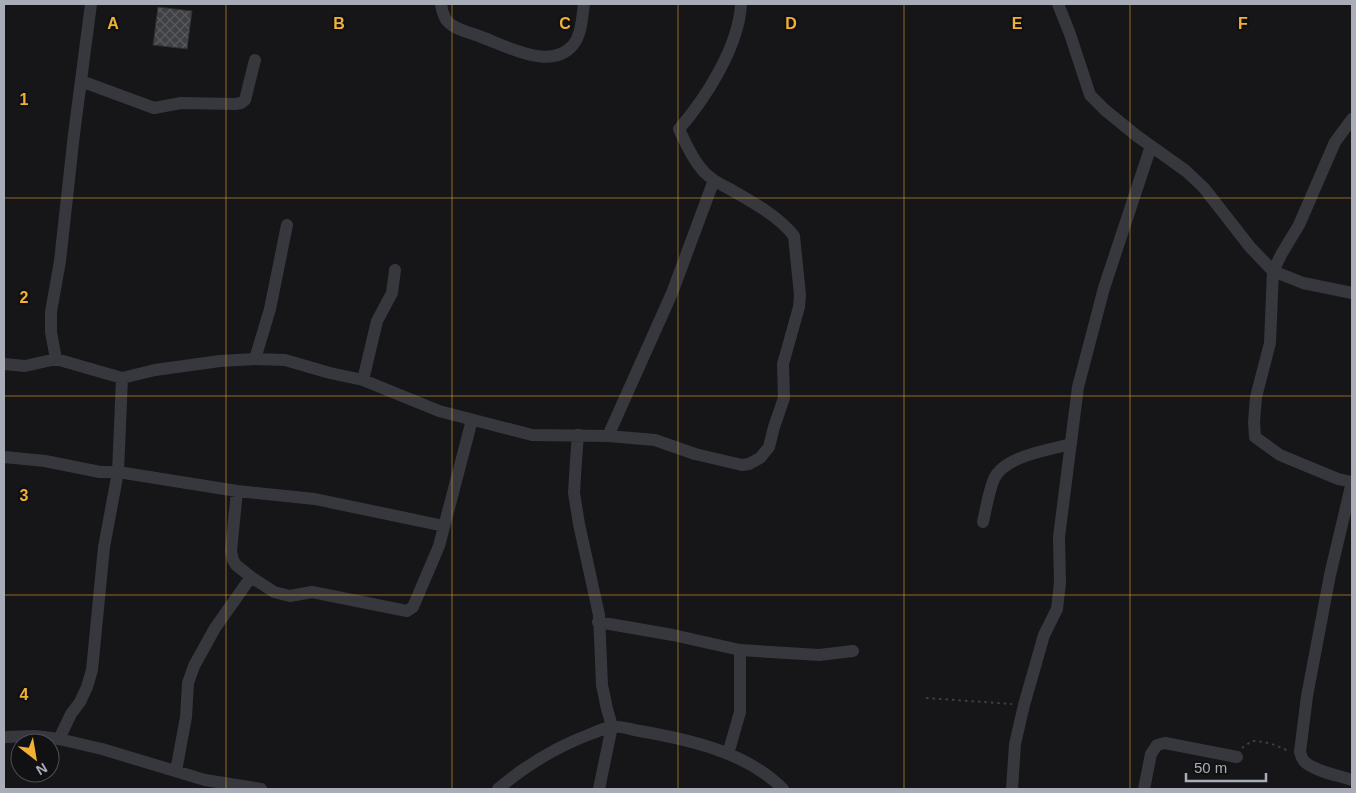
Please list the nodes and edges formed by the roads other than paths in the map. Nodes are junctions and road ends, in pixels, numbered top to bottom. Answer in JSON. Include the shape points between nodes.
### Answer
{"nodes":[{"id":1,"x":91,"y":4,"type":"edge"},
{"id":2,"x":441,"y":4,"type":"edge"},
{"id":3,"x":584,"y":4,"type":"edge"},
{"id":4,"x":742,"y":4,"type":"edge"},
{"id":5,"x":1058,"y":4,"type":"edge"},
{"id":6,"x":255,"y":60,"type":"dead end"},
{"id":7,"x":81,"y":80,"type":"junction"},
{"id":8,"x":1352,"y":119,"type":"edge"},
{"id":9,"x":1151,"y":146,"type":"junction"},
{"id":10,"x":714,"y":180,"type":"junction"},
{"id":11,"x":287,"y":225,"type":"dead end"},
{"id":12,"x":395,"y":270,"type":"dead end"},
{"id":13,"x":1273,"y":271,"type":"junction"},
{"id":14,"x":1352,"y":293,"type":"edge"},
{"id":15,"x":56,"y":359,"type":"junction"},
{"id":16,"x":255,"y":359,"type":"junction"},
{"id":17,"x":4,"y":364,"type":"edge"},
{"id":18,"x":122,"y":378,"type":"junction"},
{"id":19,"x":363,"y":380,"type":"junction"},
{"id":20,"x":472,"y":420,"type":"junction"},
{"id":21,"x":578,"y":436,"type":"junction"},
{"id":22,"x":608,"y":436,"type":"junction"},
{"id":23,"x":1071,"y":444,"type":"junction"},
{"id":24,"x":4,"y":457,"type":"edge"},
{"id":25,"x":118,"y":472,"type":"junction"},
{"id":26,"x":1352,"y":482,"type":"edge"},
{"id":27,"x":237,"y":491,"type":"junction"},
{"id":28,"x":983,"y":522,"type":"dead end"},
{"id":29,"x":444,"y":526,"type":"junction"},
{"id":30,"x":251,"y":577,"type":"junction"},
{"id":31,"x":598,"y":622,"type":"junction"},
{"id":32,"x":740,"y":650,"type":"junction"},
{"id":33,"x":853,"y":651,"type":"dead end"},
{"id":34,"x":612,"y":726,"type":"junction"},
{"id":35,"x":60,"y":737,"type":"edge"},
{"id":36,"x":60,"y":739,"type":"edge"},
{"id":37,"x":728,"y":754,"type":"junction"},
{"id":38,"x":1236,"y":757,"type":"road end"},
{"id":39,"x":176,"y":771,"type":"junction"},
{"id":40,"x":1352,"y":780,"type":"edge"},
{"id":41,"x":262,"y":789,"type":"edge"},
{"id":42,"x":498,"y":789,"type":"edge"},
{"id":43,"x":598,"y":789,"type":"edge"},
{"id":44,"x":783,"y":789,"type":"edge"},
{"id":45,"x":1012,"y":789,"type":"edge"},
{"id":46,"x":1144,"y":789,"type":"edge"}],
"edges":[{"from":1,"to":7,"type":"street"},
{"from":2,"to":3,"type":"street","via":[[444,16],[456,28],[514,50],[550,57],[561,54],[573,44],[580,30]]},
{"from":4,"to":10,"type":"street","via":[[735,35],[721,68],[679,129],[700,168]]},
{"from":5,"to":9,"type":"street","via":[[1090,95]]},
{"from":6,"to":7,"type":"street","via":[[245,100],[235,104],[181,103],[154,108]]},
{"from":7,"to":15,"type":"street","via":[[51,312]]},
{"from":8,"to":13,"type":"street","via":[[1336,142],[1299,225]]},
{"from":9,"to":13,"type":"street","via":[[1204,188]]},
{"from":9,"to":23,"type":"street","via":[[1104,288],[1078,387]]},
{"from":10,"to":22,"type":"street","via":[[672,293]]},
{"from":10,"to":22,"type":"street","via":[[759,206],[794,236],[799,307],[783,364],[784,398],[769,447],[760,458],[742,465],[655,440]]},
{"from":11,"to":16,"type":"street","via":[[270,309]]},
{"from":12,"to":19,"type":"street","via":[[392,294],[377,321]]},
{"from":13,"to":14,"type":"street","via":[[1303,283]]},
{"from":13,"to":26,"type":"street","via":[[1270,343],[1256,397],[1254,437],[1280,455],[1338,480]]},
{"from":15,"to":17,"type":"street","via":[[25,366]]},
{"from":15,"to":18,"type":"street"},
{"from":16,"to":18,"type":"street","via":[[155,370]]},
{"from":16,"to":19,"type":"street","via":[[285,360]]},
{"from":18,"to":25,"type":"street"},
{"from":19,"to":20,"type":"street","via":[[439,411]]},
{"from":20,"to":21,"type":"street","via":[[532,435]]},
{"from":20,"to":29,"type":"street"},
{"from":21,"to":22,"type":"street"},
{"from":21,"to":31,"type":"street","via":[[574,493]]},
{"from":23,"to":28,"type":"street","via":[[1028,455],[1000,469],[994,479]]},
{"from":23,"to":45,"type":"street","via":[[1059,537],[1057,609],[1044,635],[1024,705],[1015,744]]},
{"from":24,"to":25,"type":"street"},
{"from":25,"to":27,"type":"street"},
{"from":25,"to":35,"type":"street","via":[[104,547],[92,670],[80,702]]},
{"from":26,"to":40,"type":"street","via":[[1330,575],[1300,752],[1305,762]]},
{"from":27,"to":29,"type":"street","via":[[315,499]]},
{"from":27,"to":30,"type":"street","via":[[231,551],[236,565]]},
{"from":29,"to":30,"type":"street","via":[[413,607],[406,611],[312,592],[285,596],[267,589]]},
{"from":30,"to":39,"type":"street","via":[[215,628],[191,674]]},
{"from":31,"to":32,"type":"street"},
{"from":31,"to":34,"type":"street","via":[[602,685]]},
{"from":32,"to":33,"type":"street","via":[[819,655]]},
{"from":32,"to":37,"type":"street","via":[[740,712]]},
{"from":34,"to":37,"type":"street","via":[[665,736]]},
{"from":34,"to":42,"type":"street","via":[[575,740],[537,760]]},
{"from":34,"to":43,"type":"street"},
{"from":36,"to":39,"type":"street"},
{"from":37,"to":44,"type":"street","via":[[757,769]]},
{"from":38,"to":46,"type":"street","via":[[1164,743],[1157,745],[1151,754]]},
{"from":39,"to":41,"type":"street","via":[[205,780]]}]}
